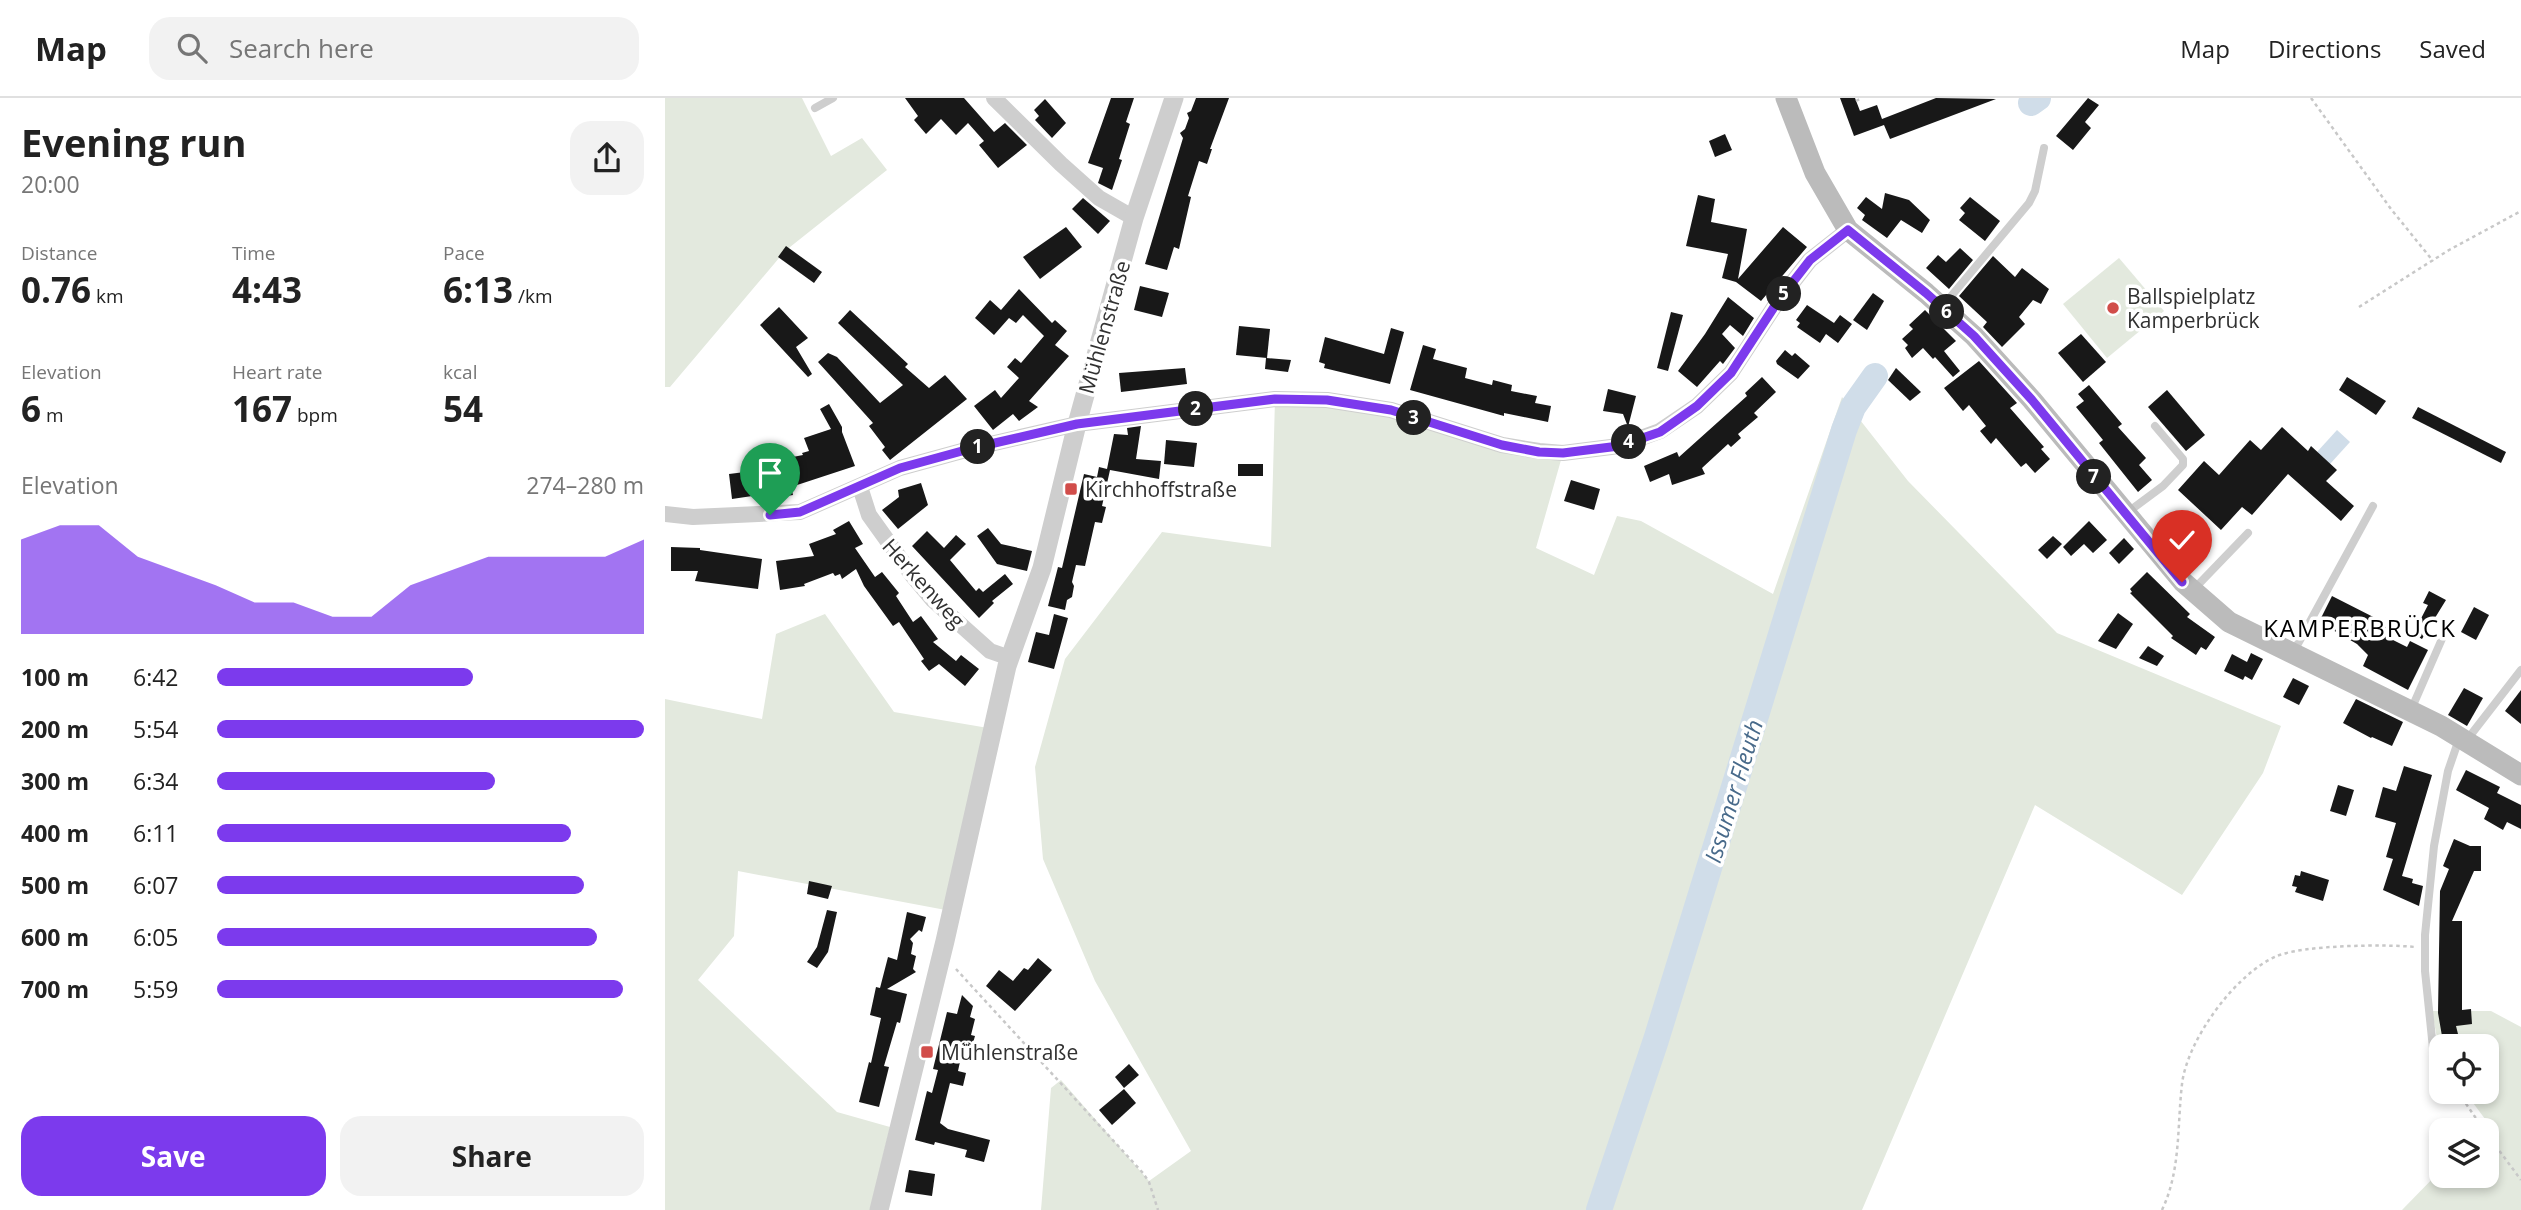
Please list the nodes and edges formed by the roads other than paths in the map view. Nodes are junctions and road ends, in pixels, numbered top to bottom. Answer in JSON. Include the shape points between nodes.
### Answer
{"nodes":[{"id":1,"x":833,"y":98,"type":"edge"},
{"id":2,"x":994,"y":98,"type":"edge"},
{"id":3,"x":1174,"y":98,"type":"edge"},
{"id":4,"x":1786,"y":98,"type":"edge"},
{"id":5,"x":815,"y":108,"type":"dead end"},
{"id":6,"x":2044,"y":148,"type":"dead end"},
{"id":7,"x":1134,"y":218,"type":"junction"},
{"id":8,"x":1848,"y":230,"type":"junction"},
{"id":9,"x":1942,"y":307,"type":"junction"},
{"id":10,"x":1077,"y":424,"type":"junction"},
{"id":11,"x":2155,"y":426,"type":"dead end"},
{"id":12,"x":860,"y":487,"type":"junction"},
{"id":13,"x":2373,"y":506,"type":"dead end"},
{"id":14,"x":665,"y":514,"type":"edge"},
{"id":15,"x":2126,"y":514,"type":"junction"},
{"id":16,"x":2248,"y":533,"type":"dead end"},
{"id":17,"x":2192,"y":590,"type":"junction"},
{"id":18,"x":2448,"y":625,"type":"dead end"},
{"id":19,"x":2293,"y":653,"type":"junction"},
{"id":20,"x":1010,"y":658,"type":"junction"},
{"id":21,"x":2521,"y":670,"type":"edge"},
{"id":22,"x":2411,"y":710,"type":"junction"},
{"id":23,"x":2462,"y":739,"type":"junction"},
{"id":24,"x":2521,"y":775,"type":"edge"},
{"id":25,"x":2432,"y":1034,"type":"edge"},
{"id":26,"x":879,"y":1210,"type":"edge"}],
"edges":[{"from":1,"to":5,"type":"lane"},
{"from":2,"to":7,"type":"street","via":[[1099,198]]},
{"from":3,"to":7,"type":"street","name":"Mühlenstraße"},
{"from":4,"to":8,"type":"main road","via":[[1815,173]]},
{"from":6,"to":9,"type":"lane","via":[[2029,203]]},
{"from":7,"to":10,"type":"street","name":"Mühlenstraße"},
{"from":8,"to":9,"type":"main road"},
{"from":8,"to":10,"type":"street","via":[[1810,260],[1731,373],[1697,406],[1660,432],[1619,446],[1539,452],[1391,410],[1327,400],[1275,399]]},
{"from":9,"to":15,"type":"main road","via":[[2032,400]]},
{"from":10,"to":12,"type":"street","via":[[900,468]]},
{"from":10,"to":20,"type":"street","name":"Mühlenstraße","via":[[1042,568]]},
{"from":11,"to":15,"type":"lane","via":[[2183,465]]},
{"from":12,"to":14,"type":"street","via":[[800,512]]},
{"from":12,"to":20,"type":"street","name":"Herkenweg","via":[[869,515],[919,584],[990,651]]},
{"from":13,"to":19,"type":"lane"},
{"from":15,"to":17,"type":"main road"},
{"from":16,"to":17,"type":"lane"},
{"from":17,"to":19,"type":"main road","via":[[2229,622]]},
{"from":18,"to":22,"type":"lane"},
{"from":19,"to":22,"type":"main road"},
{"from":20,"to":26,"type":"street","name":"Mühlenstraße"},
{"from":21,"to":23,"type":"lane"},
{"from":22,"to":23,"type":"main road"},
{"from":23,"to":24,"type":"main road"},
{"from":23,"to":25,"type":"lane","via":[[2448,771],[2434,846],[2425,948]]}]}
